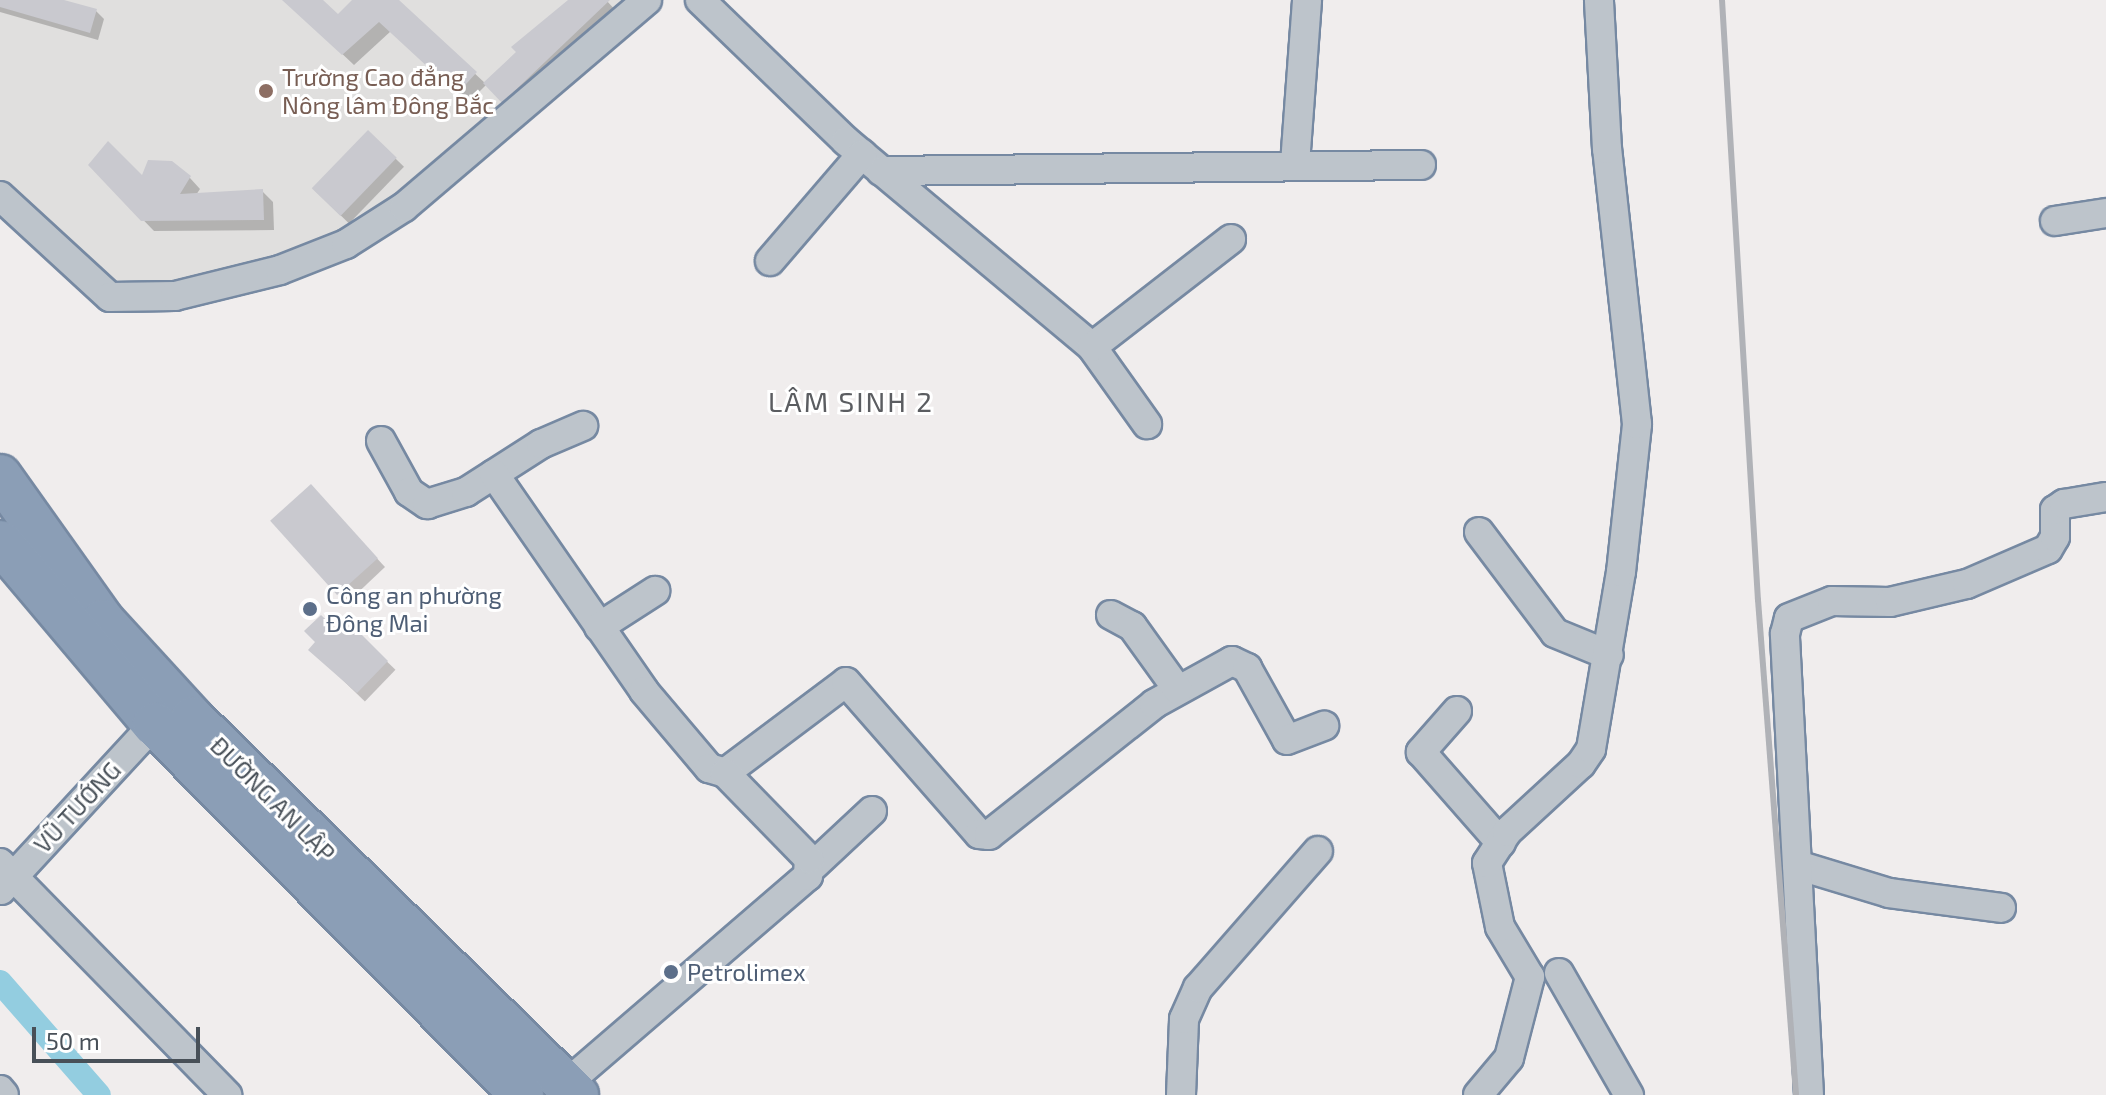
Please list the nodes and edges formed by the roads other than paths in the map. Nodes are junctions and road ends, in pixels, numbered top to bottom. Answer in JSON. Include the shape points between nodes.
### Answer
{"nodes":[{"id":1,"x":647,"y":0,"type":"edge"},
{"id":2,"x":700,"y":0,"type":"edge"},
{"id":3,"x":1307,"y":0,"type":"edge"},
{"id":4,"x":1599,"y":0,"type":"edge"},
{"id":5,"x":871,"y":162,"type":"junction"},
{"id":6,"x":1295,"y":164,"type":"junction"},
{"id":7,"x":1421,"y":165,"type":"dead end"},
{"id":8,"x":0,"y":196,"type":"edge"},
{"id":9,"x":2106,"y":213,"type":"edge"},
{"id":10,"x":2055,"y":221,"type":"dead end"},
{"id":11,"x":1231,"y":239,"type":"dead end"},
{"id":12,"x":770,"y":261,"type":"dead end"},
{"id":13,"x":1092,"y":347,"type":"junction"},
{"id":14,"x":1147,"y":424,"type":"dead end"},
{"id":15,"x":583,"y":426,"type":"dead end"},
{"id":16,"x":381,"y":441,"type":"dead end"},
{"id":17,"x":494,"y":474,"type":"junction"},
{"id":18,"x":0,"y":476,"type":"edge"},
{"id":19,"x":2106,"y":497,"type":"edge"},
{"id":20,"x":1479,"y":532,"type":"dead end"},
{"id":21,"x":0,"y":542,"type":"edge"},
{"id":22,"x":655,"y":591,"type":"dead end"},
{"id":23,"x":1111,"y":615,"type":"dead end"},
{"id":24,"x":599,"y":627,"type":"junction"},
{"id":25,"x":1609,"y":655,"type":"junction"},
{"id":26,"x":1178,"y":690,"type":"junction"},
{"id":27,"x":1457,"y":711,"type":"dead end"},
{"id":28,"x":154,"y":724,"type":"junction"},
{"id":29,"x":1324,"y":726,"type":"dead end"},
{"id":30,"x":725,"y":773,"type":"junction"},
{"id":31,"x":872,"y":811,"type":"dead end"},
{"id":32,"x":1501,"y":843,"type":"junction"},
{"id":33,"x":1318,"y":851,"type":"dead end"},
{"id":34,"x":1797,"y":865,"type":"junction"},
{"id":35,"x":812,"y":867,"type":"junction"},
{"id":36,"x":4,"y":877,"type":"edge"},
{"id":37,"x":2001,"y":908,"type":"dead end"},
{"id":38,"x":1559,"y":973,"type":"dead end"},
{"id":39,"x":572,"y":1089,"type":"edge"},
{"id":40,"x":0,"y":1090,"type":"edge"},
{"id":41,"x":4,"y":1095,"type":"edge"},
{"id":42,"x":227,"y":1095,"type":"edge"},
{"id":43,"x":522,"y":1095,"type":"edge"},
{"id":44,"x":1181,"y":1095,"type":"edge"},
{"id":45,"x":1478,"y":1095,"type":"edge"},
{"id":46,"x":1629,"y":1095,"type":"edge"},
{"id":47,"x":1809,"y":1095,"type":"edge"}],
"edges":[{"from":1,"to":8,"type":"street","via":[[404,207],[346,244],[280,270],[175,296],[110,297]]},
{"from":2,"to":5,"type":"street"},
{"from":3,"to":6,"type":"street"},
{"from":4,"to":25,"type":"street","via":[[1607,149],[1637,424]]},
{"from":5,"to":6,"type":"street"},
{"from":5,"to":12,"type":"street"},
{"from":5,"to":13,"type":"street"},
{"from":6,"to":7,"type":"street"},
{"from":9,"to":10,"type":"street"},
{"from":11,"to":13,"type":"street"},
{"from":13,"to":14,"type":"street"},
{"from":15,"to":17,"type":"street"},
{"from":16,"to":17,"type":"street","via":[[409,492],[427,504],[466,492]]},
{"from":17,"to":24,"type":"street"},
{"from":18,"to":39,"type":"highway","name":"ĐƯỜNG AN LẬP","via":[[103,621],[192,718]]},
{"from":19,"to":34,"type":"street","via":[[2064,504],[2055,510],[2055,537],[2048,549],[1967,584],[1890,602],[1832,601],[1789,618],[1785,634]]},
{"from":20,"to":25,"type":"street","via":[[1555,633]]},
{"from":21,"to":28,"type":"highway","name":"ĐƯỜNG AN LẬP"},
{"from":22,"to":24,"type":"street"},
{"from":23,"to":26,"type":"street","via":[[1132,626]]},
{"from":24,"to":30,"type":"street","via":[[709,768]]},
{"from":25,"to":32,"type":"street","via":[[1591,749]]},
{"from":26,"to":29,"type":"street","via":[[1220,665],[1240,662],[1287,740]]},
{"from":26,"to":30,"type":"street","via":[[989,835],[979,834],[846,682]]},
{"from":27,"to":32,"type":"street","via":[[1421,752]]},
{"from":28,"to":36,"type":"street","name":"VŨ TƯỚNG"},
{"from":28,"to":43,"type":"highway","name":"ĐƯỜNG AN LẬP"},
{"from":30,"to":35,"type":"street"},
{"from":31,"to":35,"type":"street"},
{"from":32,"to":45,"type":"street","via":[[1487,863],[1496,911],[1530,977],[1509,1058]]},
{"from":33,"to":44,"type":"street","via":[[1198,988],[1184,1019]]},
{"from":34,"to":37,"type":"street","via":[[1889,893]]},
{"from":34,"to":47,"type":"street"},
{"from":35,"to":39,"type":"street"},
{"from":36,"to":42,"type":"street"},
{"from":38,"to":46,"type":"street"},
{"from":40,"to":41,"type":"street"}]}
